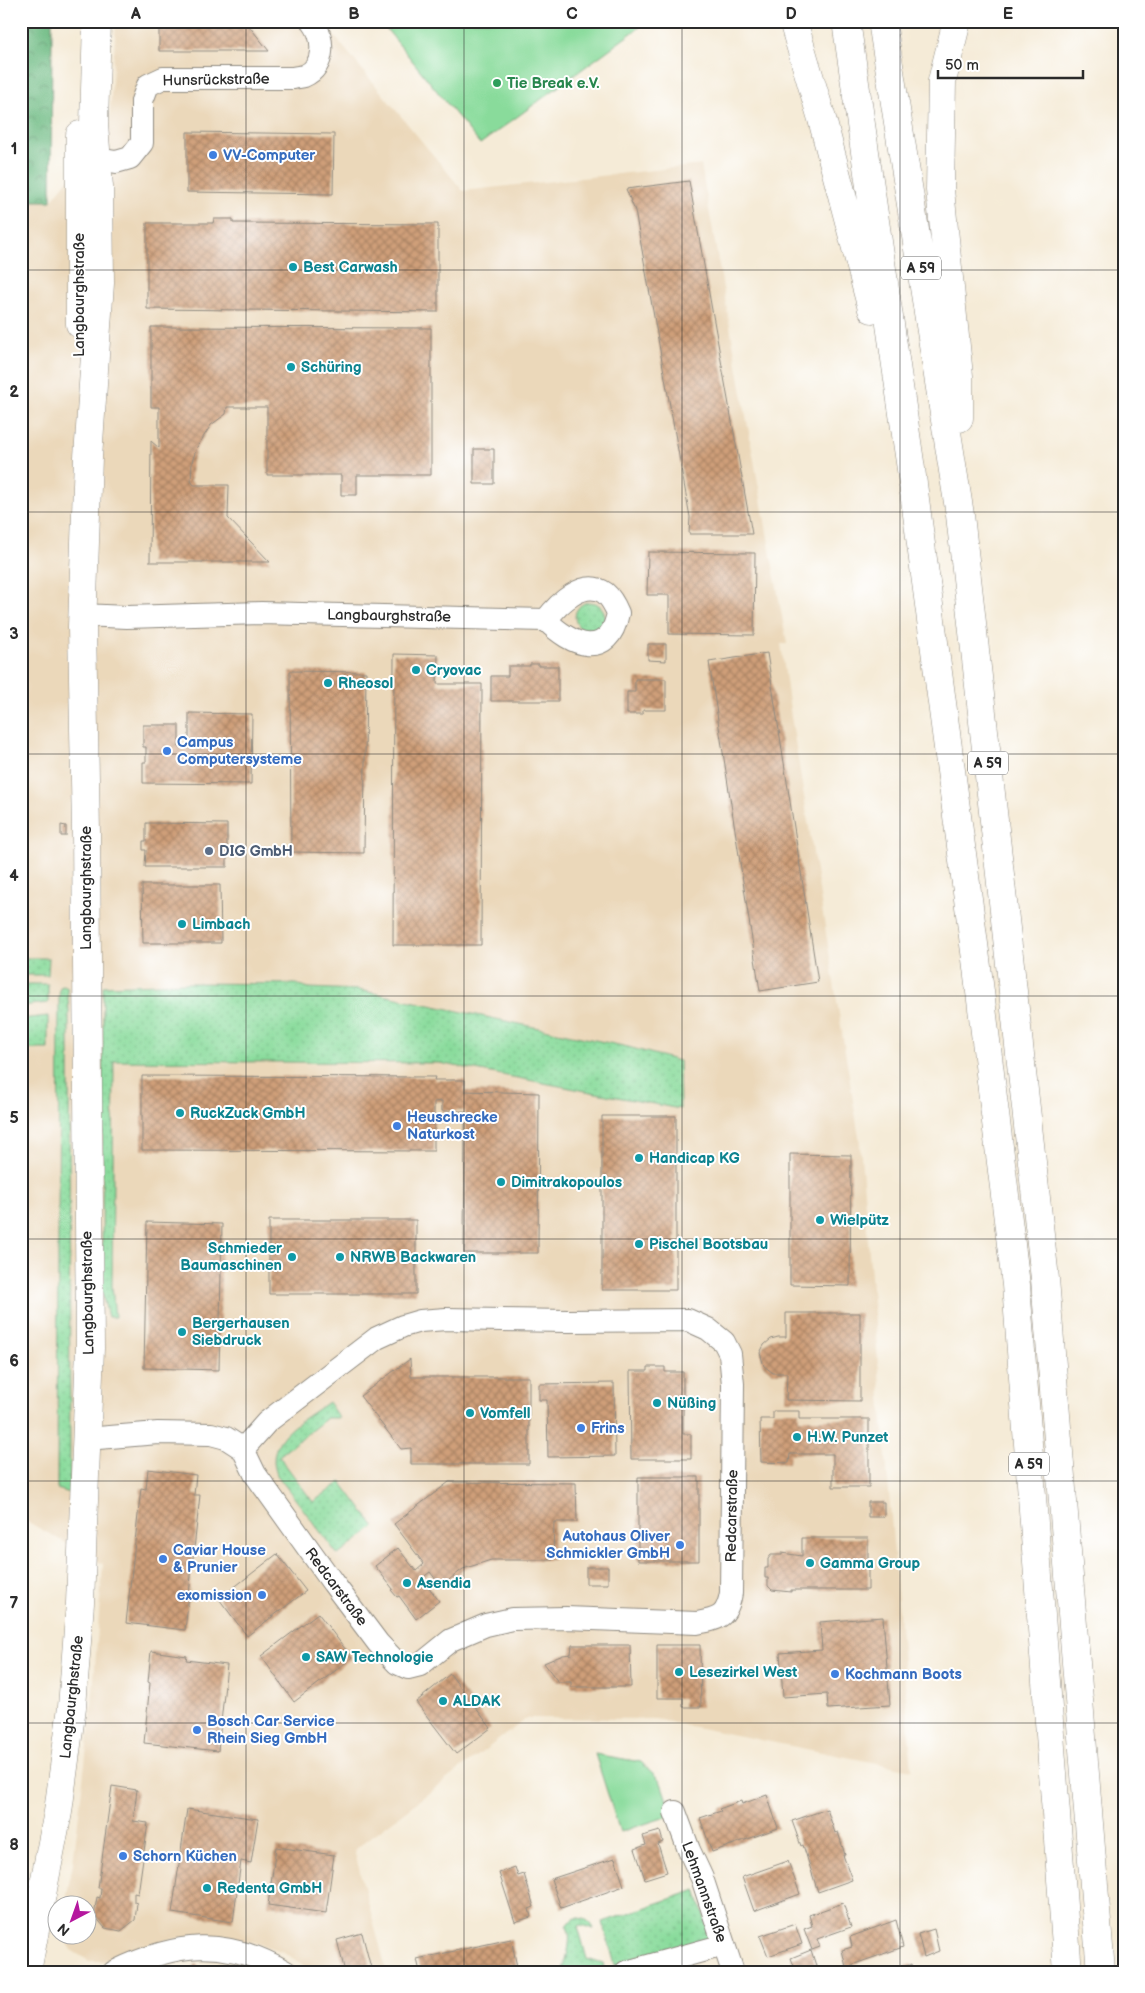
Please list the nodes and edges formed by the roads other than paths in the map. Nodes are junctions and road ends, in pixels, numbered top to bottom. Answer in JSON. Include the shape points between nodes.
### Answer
{"nodes":[{"id":1,"x":312,"y":21,"type":"edge"},
{"id":2,"x":793,"y":21,"type":"edge"},
{"id":3,"x":846,"y":21,"type":"edge"},
{"id":4,"x":882,"y":21,"type":"edge"},
{"id":5,"x":957,"y":21,"type":"edge"},
{"id":6,"x":95,"y":27,"type":"edge"},
{"id":7,"x":80,"y":131,"type":"junction"},
{"id":8,"x":96,"y":159,"type":"junction"},
{"id":9,"x":88,"y":457,"type":"junction"},
{"id":10,"x":911,"y":469,"type":"junction"},
{"id":11,"x":960,"y":515,"type":"junction"},
{"id":12,"x":82,"y":614,"type":"junction"},
{"id":13,"x":546,"y":620,"type":"dead end"},
{"id":14,"x":86,"y":1439,"type":"junction"},
{"id":15,"x":243,"y":1449,"type":"junction"},
{"id":16,"x":675,"y":1812,"type":"dead end"},
{"id":17,"x":724,"y":1945,"type":"junction"},
{"id":18,"x":30,"y":1968,"type":"edge"},
{"id":19,"x":114,"y":1972,"type":"edge"},
{"id":20,"x":286,"y":1972,"type":"edge"},
{"id":21,"x":626,"y":1972,"type":"edge"},
{"id":22,"x":733,"y":1972,"type":"edge"},
{"id":23,"x":1068,"y":1972,"type":"edge"},
{"id":24,"x":1101,"y":1972,"type":"edge"}],
"edges":[{"from":1,"to":8,"type":"street","name":"Hunsrückstraße","via":[[320,35],[322,48],[313,70],[305,76],[163,78],[155,81],[148,85],[142,101],[142,143],[130,158],[116,162]]},
{"from":2,"to":10,"type":"main road","via":[[859,258]]},
{"from":3,"to":10,"type":"main road","number":"A 59"},
{"from":4,"to":11,"type":"main road","number":"A 59"},
{"from":5,"to":11,"type":"main road","via":[[942,81],[940,190],[958,376]]},
{"from":6,"to":7,"type":"main road","name":"Langbaurghstraße"},
{"from":6,"to":8,"type":"main road","name":"Langbaurghstraße"},
{"from":7,"to":8,"type":"street","name":"Langbaurghstraße","via":[[87,150]]},
{"from":7,"to":9,"type":"main road","name":"Langbaurghstraße","via":[[79,403]]},
{"from":8,"to":9,"type":"main road","name":"Langbaurghstraße","via":[[100,283]]},
{"from":9,"to":12,"type":"main road","name":"Langbaurghstraße"},
{"from":10,"to":23,"type":"main road","number":"A 59","via":[[1016,1284]]},
{"from":11,"to":24,"type":"main road","number":"A 59","via":[[1044,1279]]},
{"from":12,"to":13,"type":"street","name":"Langbaurghstraße","via":[[127,617],[262,613]]},
{"from":12,"to":14,"type":"main road","name":"Langbaurghstraße","via":[[90,1348]]},
{"from":14,"to":15,"type":"street","via":[[158,1433],[211,1434],[226,1438]]},
{"from":14,"to":18,"type":"main road","name":"Langbaurghstraße","via":[[80,1603],[72,1707],[58,1812]]},
{"from":15,"to":15,"type":"street","name":"Redcarstraße","via":[[255,1474],[378,1643],[397,1663],[408,1668],[420,1665],[451,1640],[486,1625],[512,1619],[697,1623],[716,1620],[728,1609],[731,1593],[733,1384],[730,1354],[724,1342],[708,1329],[688,1320],[420,1321],[377,1338],[267,1422]]},
{"from":16,"to":17,"type":"street","name":"Lehmannstraße","via":[[702,1878]]},
{"from":17,"to":21,"type":"street"},
{"from":17,"to":22,"type":"street","name":"Lehmannstraße"},
{"from":19,"to":20,"type":"street","via":[[158,1953],[182,1948],[217,1947],[241,1951]]}]}
